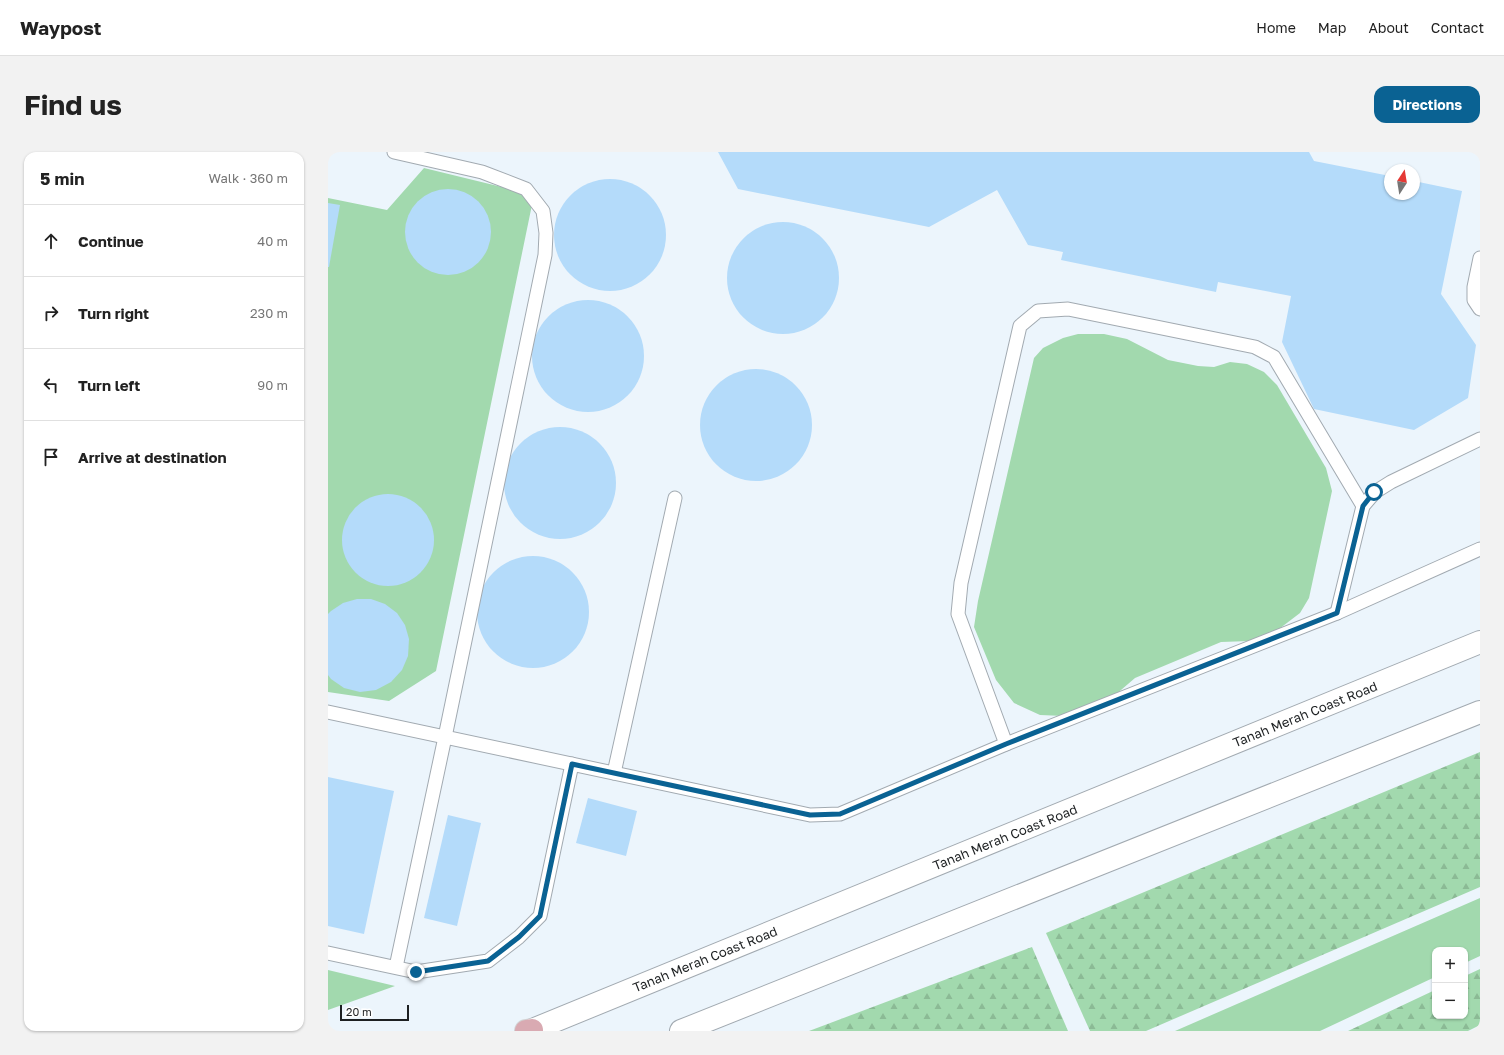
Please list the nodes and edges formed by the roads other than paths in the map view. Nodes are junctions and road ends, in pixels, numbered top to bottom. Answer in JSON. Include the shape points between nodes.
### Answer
{"nodes":[{"id":1,"x":394,"y":152,"type":"edge"},
{"id":2,"x":1480,"y":258,"type":"edge"},
{"id":3,"x":1480,"y":309,"type":"edge"},
{"id":4,"x":1480,"y":439,"type":"edge"},
{"id":5,"x":675,"y":498,"type":"dead end"},
{"id":6,"x":1363,"y":506,"type":"junction"},
{"id":7,"x":1480,"y":549,"type":"edge"},
{"id":8,"x":1337,"y":613,"type":"junction"},
{"id":9,"x":1480,"y":642,"type":"edge"},
{"id":10,"x":328,"y":712,"type":"edge"},
{"id":11,"x":1480,"y":712,"type":"edge"},
{"id":12,"x":445,"y":737,"type":"junction"},
{"id":13,"x":1006,"y":744,"type":"junction"},
{"id":14,"x":572,"y":764,"type":"junction"},
{"id":15,"x":614,"y":773,"type":"junction"},
{"id":16,"x":328,"y":953,"type":"edge"},
{"id":17,"x":396,"y":967,"type":"junction"},
{"id":18,"x":529,"y":1031,"type":"edge"},
{"id":19,"x":680,"y":1031,"type":"edge"}],
"edges":[{"from":1,"to":12,"type":"lane","via":[[482,172],[526,189],[543,210],[546,233],[545,255]]},
{"from":2,"to":3,"type":"lane","via":[[1474,300]]},
{"from":4,"to":6,"type":"lane","via":[[1390,482],[1374,492]]},
{"from":5,"to":15,"type":"lane"},
{"from":6,"to":8,"type":"lane"},
{"from":6,"to":13,"type":"lane","via":[[1274,357],[1255,347],[1068,309],[1038,311],[1020,326],[960,583],[958,614]]},
{"from":7,"to":8,"type":"lane"},
{"from":8,"to":13,"type":"lane"},
{"from":9,"to":18,"type":"street","name":"Tanah Merah Coast Road"},
{"from":10,"to":12,"type":"lane"},
{"from":11,"to":19,"type":"street"},
{"from":12,"to":14,"type":"lane"},
{"from":12,"to":17,"type":"lane"},
{"from":13,"to":15,"type":"lane","via":[[840,814],[810,815]]},
{"from":14,"to":15,"type":"lane"},
{"from":14,"to":17,"type":"lane","via":[[540,916],[519,937],[488,961],[416,972]]},
{"from":16,"to":17,"type":"lane"}]}
